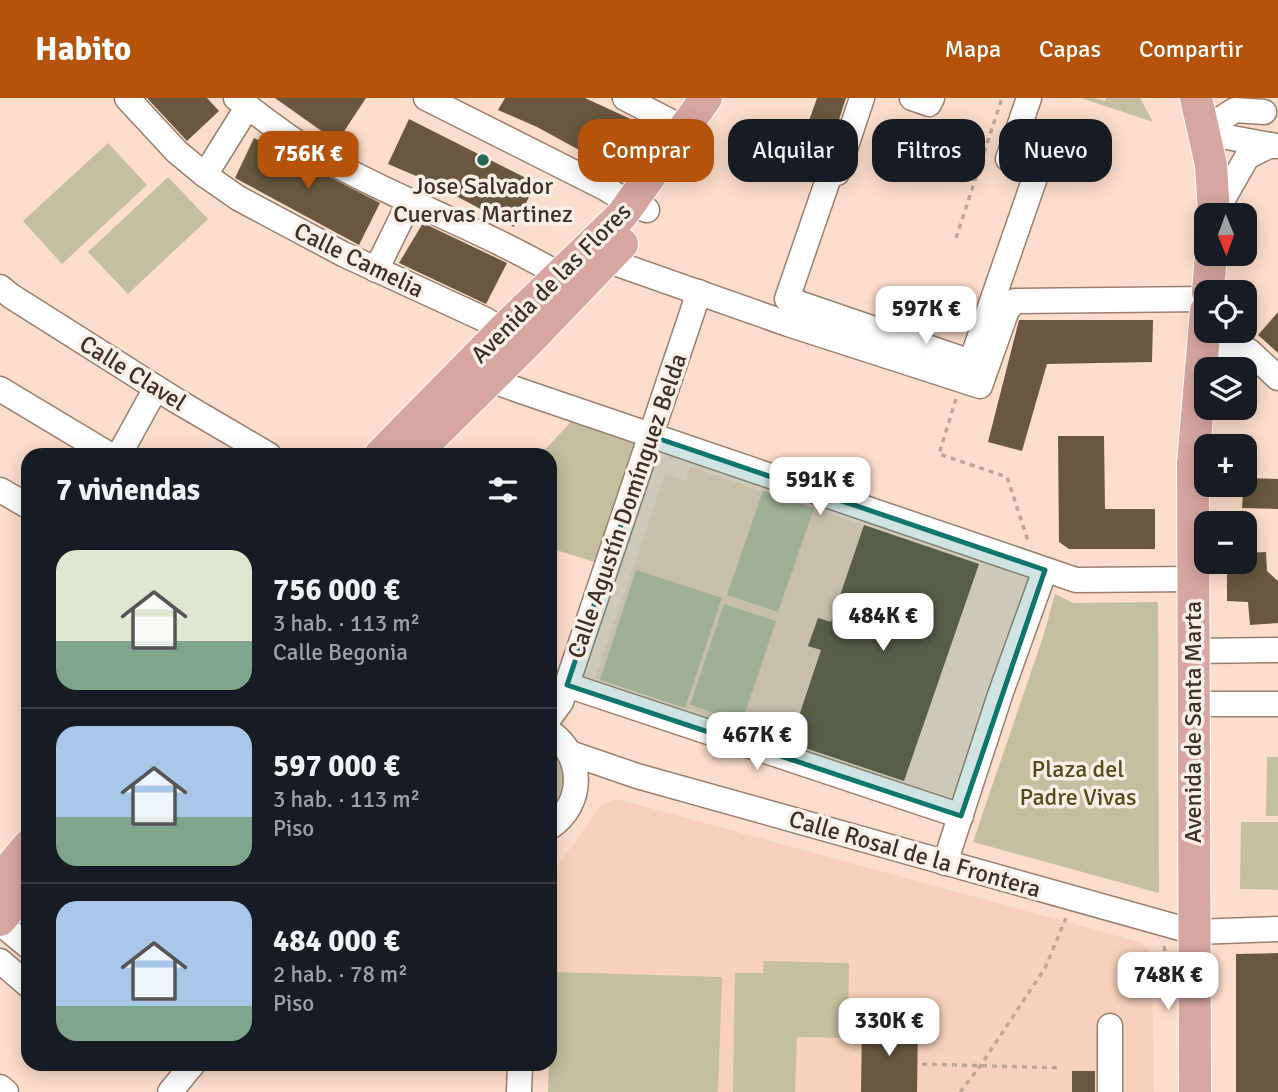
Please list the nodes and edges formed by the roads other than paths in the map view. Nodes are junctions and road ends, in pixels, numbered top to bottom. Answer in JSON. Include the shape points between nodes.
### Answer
{"nodes":[{"id":1,"x":127,"y":98,"type":"edge"},
{"id":2,"x":426,"y":98,"type":"edge"},
{"id":3,"x":625,"y":98,"type":"edge"},
{"id":4,"x":706,"y":98,"type":"edge"},
{"id":5,"x":728,"y":98,"type":"edge"},
{"id":6,"x":862,"y":98,"type":"edge"},
{"id":7,"x":912,"y":98,"type":"edge"},
{"id":8,"x":932,"y":98,"type":"edge"},
{"id":9,"x":1029,"y":98,"type":"edge"},
{"id":10,"x":1196,"y":98,"type":"edge"},
{"id":11,"x":242,"y":102,"type":"edge"},
{"id":12,"x":666,"y":119,"type":"edge"},
{"id":13,"x":692,"y":119,"type":"edge"},
{"id":14,"x":1268,"y":125,"type":"edge"},
{"id":15,"x":1205,"y":130,"type":"junction"},
{"id":16,"x":205,"y":175,"type":"junction"},
{"id":17,"x":654,"y":182,"type":"edge"},
{"id":18,"x":410,"y":201,"type":"junction"},
{"id":19,"x":1213,"y":203,"type":"edge"},
{"id":20,"x":1221,"y":203,"type":"edge"},
{"id":21,"x":639,"y":207,"type":"junction"},
{"id":22,"x":606,"y":260,"type":"junction"},
{"id":23,"x":376,"y":270,"type":"junction"},
{"id":24,"x":560,"y":275,"type":"junction"},
{"id":25,"x":0,"y":287,"type":"edge"},
{"id":26,"x":699,"y":292,"type":"junction"},
{"id":27,"x":1194,"y":299,"type":"edge"},
{"id":28,"x":502,"y":331,"type":"junction"},
{"id":29,"x":1203,"y":343,"type":"edge"},
{"id":30,"x":1219,"y":348,"type":"dead end"},
{"id":31,"x":479,"y":373,"type":"junction"},
{"id":32,"x":1278,"y":378,"type":"edge"},
{"id":33,"x":156,"y":388,"type":"junction"},
{"id":34,"x":0,"y":389,"type":"edge"},
{"id":35,"x":651,"y":436,"type":"junction"},
{"id":36,"x":98,"y":448,"type":"edge"},
{"id":37,"x":123,"y":448,"type":"edge"},
{"id":38,"x":257,"y":448,"type":"edge"},
{"id":39,"x":388,"y":448,"type":"edge"},
{"id":40,"x":420,"y":448,"type":"edge"},
{"id":41,"x":0,"y":489,"type":"edge"},
{"id":42,"x":21,"y":502,"type":"edge"},
{"id":43,"x":1045,"y":570,"type":"junction"},
{"id":44,"x":1193,"y":579,"type":"junction"},
{"id":45,"x":1278,"y":650,"type":"edge"},
{"id":46,"x":1193,"y":652,"type":"junction"},
{"id":47,"x":567,"y":685,"type":"junction"},
{"id":48,"x":1193,"y":704,"type":"junction"},
{"id":49,"x":1278,"y":704,"type":"edge"},
{"id":50,"x":557,"y":708,"type":"edge"},
{"id":51,"x":557,"y":737,"type":"edge"},
{"id":52,"x":570,"y":753,"type":"junction"},
{"id":53,"x":637,"y":776,"type":"junction"},
{"id":54,"x":576,"y":783,"type":"junction"},
{"id":55,"x":961,"y":816,"type":"junction"},
{"id":56,"x":557,"y":821,"type":"edge"},
{"id":57,"x":21,"y":854,"type":"edge"},
{"id":58,"x":945,"y":863,"type":"junction"},
{"id":59,"x":0,"y":880,"type":"edge"},
{"id":60,"x":21,"y":896,"type":"edge"},
{"id":61,"x":0,"y":921,"type":"edge"},
{"id":62,"x":1278,"y":929,"type":"edge"},
{"id":63,"x":1194,"y":932,"type":"junction"},
{"id":64,"x":21,"y":940,"type":"edge"},
{"id":65,"x":0,"y":961,"type":"edge"},
{"id":66,"x":21,"y":979,"type":"edge"},
{"id":67,"x":1110,"y":1026,"type":"dead end"},
{"id":68,"x":187,"y":1071,"type":"edge"},
{"id":69,"x":520,"y":1071,"type":"edge"},
{"id":70,"x":0,"y":1087,"type":"edge"},
{"id":71,"x":6,"y":1092,"type":"edge"},
{"id":72,"x":170,"y":1092,"type":"edge"},
{"id":73,"x":519,"y":1092,"type":"edge"},
{"id":74,"x":1110,"y":1092,"type":"edge"},
{"id":75,"x":1195,"y":1092,"type":"edge"}],
"edges":[{"from":1,"to":16,"type":"street","name":"Calle Camelia"},
{"from":2,"to":21,"type":"street"},
{"from":3,"to":12,"type":"street"},
{"from":4,"to":13,"type":"main road","name":"Avenida de las Flores"},
{"from":5,"to":21,"type":"main road","name":"Avenida de las Flores","via":[[701,139]]},
{"from":6,"to":9,"type":"street","via":[[837,173],[831,171],[787,299],[971,362],[1038,169],[1008,159]]},
{"from":7,"to":8,"type":"street","via":[[929,104]]},
{"from":10,"to":15,"type":"main road"},
{"from":11,"to":16,"type":"street"},
{"from":11,"to":18,"type":"street","via":[[300,144]]},
{"from":14,"to":15,"type":"street","via":[[1227,137]]},
{"from":14,"to":15,"type":"street","via":[[1235,110]]},
{"from":14,"to":20,"type":"street"},
{"from":15,"to":19,"type":"main road"},
{"from":16,"to":23,"type":"street","name":"Calle Camelia","via":[[239,198]]},
{"from":17,"to":21,"type":"main road","name":"Avenida de las Flores"},
{"from":18,"to":23,"type":"street"},
{"from":18,"to":24,"type":"street"},
{"from":21,"to":22,"type":"main road","name":"Avenida de las Flores"},
{"from":21,"to":24,"type":"main road","name":"Avenida de las Flores"},
{"from":22,"to":26,"type":"street"},
{"from":22,"to":31,"type":"main road","name":"Avenida de las Flores"},
{"from":23,"to":28,"type":"street","name":"Calle Camelia"},
{"from":24,"to":28,"type":"main road","name":"Avenida de las Flores"},
{"from":25,"to":33,"type":"street","name":"Calle Clavel"},
{"from":26,"to":27,"type":"street","via":[[980,386],[1007,310],[1015,301]]},
{"from":26,"to":35,"type":"street","name":"Calle Agustín Domínguez Belda"},
{"from":28,"to":31,"type":"main road","name":"Avenida de las Flores"},
{"from":29,"to":44,"type":"main road","name":"Avenida de Santa Marta","via":[[1193,463]]},
{"from":30,"to":32,"type":"street","via":[[1249,351]]},
{"from":31,"to":35,"type":"street"},
{"from":31,"to":39,"type":"main road","name":"Avenida de las Flores"},
{"from":31,"to":40,"type":"main road","name":"Avenida de las Flores"},
{"from":33,"to":37,"type":"street"},
{"from":33,"to":38,"type":"street","name":"Calle Clavel"},
{"from":34,"to":36,"type":"street"},
{"from":35,"to":43,"type":"street"},
{"from":35,"to":47,"type":"street","name":"Calle Agustín Domínguez Belda"},
{"from":41,"to":42,"type":"street"},
{"from":43,"to":44,"type":"street","via":[[1076,580]]},
{"from":43,"to":55,"type":"street"},
{"from":44,"to":46,"type":"main road","name":"Avenida de Santa Marta"},
{"from":45,"to":46,"type":"street"},
{"from":46,"to":48,"type":"main road","name":"Avenida de Santa Marta"},
{"from":47,"to":50,"type":"street","name":"Calle Agustín Domínguez Belda"},
{"from":47,"to":55,"type":"street"},
{"from":48,"to":49,"type":"street"},
{"from":48,"to":63,"type":"main road","name":"Avenida de Santa Marta"},
{"from":51,"to":52,"type":"street"},
{"from":52,"to":53,"type":"street","name":"Calle Rosal de la Frontera"},
{"from":52,"to":54,"type":"street"},
{"from":53,"to":54,"type":"street","name":"Calle Rosal de la Frontera"},
{"from":53,"to":58,"type":"street","name":"Calle Rosal de la Frontera"},
{"from":54,"to":56,"type":"street","via":[[573,800]]},
{"from":55,"to":58,"type":"street"},
{"from":57,"to":59,"type":"main road"},
{"from":58,"to":63,"type":"street","name":"Calle Rosal de la Frontera"},
{"from":60,"to":61,"type":"main road"},
{"from":61,"to":64,"type":"street"},
{"from":62,"to":63,"type":"street","name":"Calle Rosal de la Frontera"},
{"from":63,"to":75,"type":"main road","name":"Avenida de Santa Marta"},
{"from":65,"to":66,"type":"street"},
{"from":67,"to":74,"type":"street"},
{"from":68,"to":72,"type":"street"},
{"from":69,"to":73,"type":"street"},
{"from":70,"to":71,"type":"street"}]}
